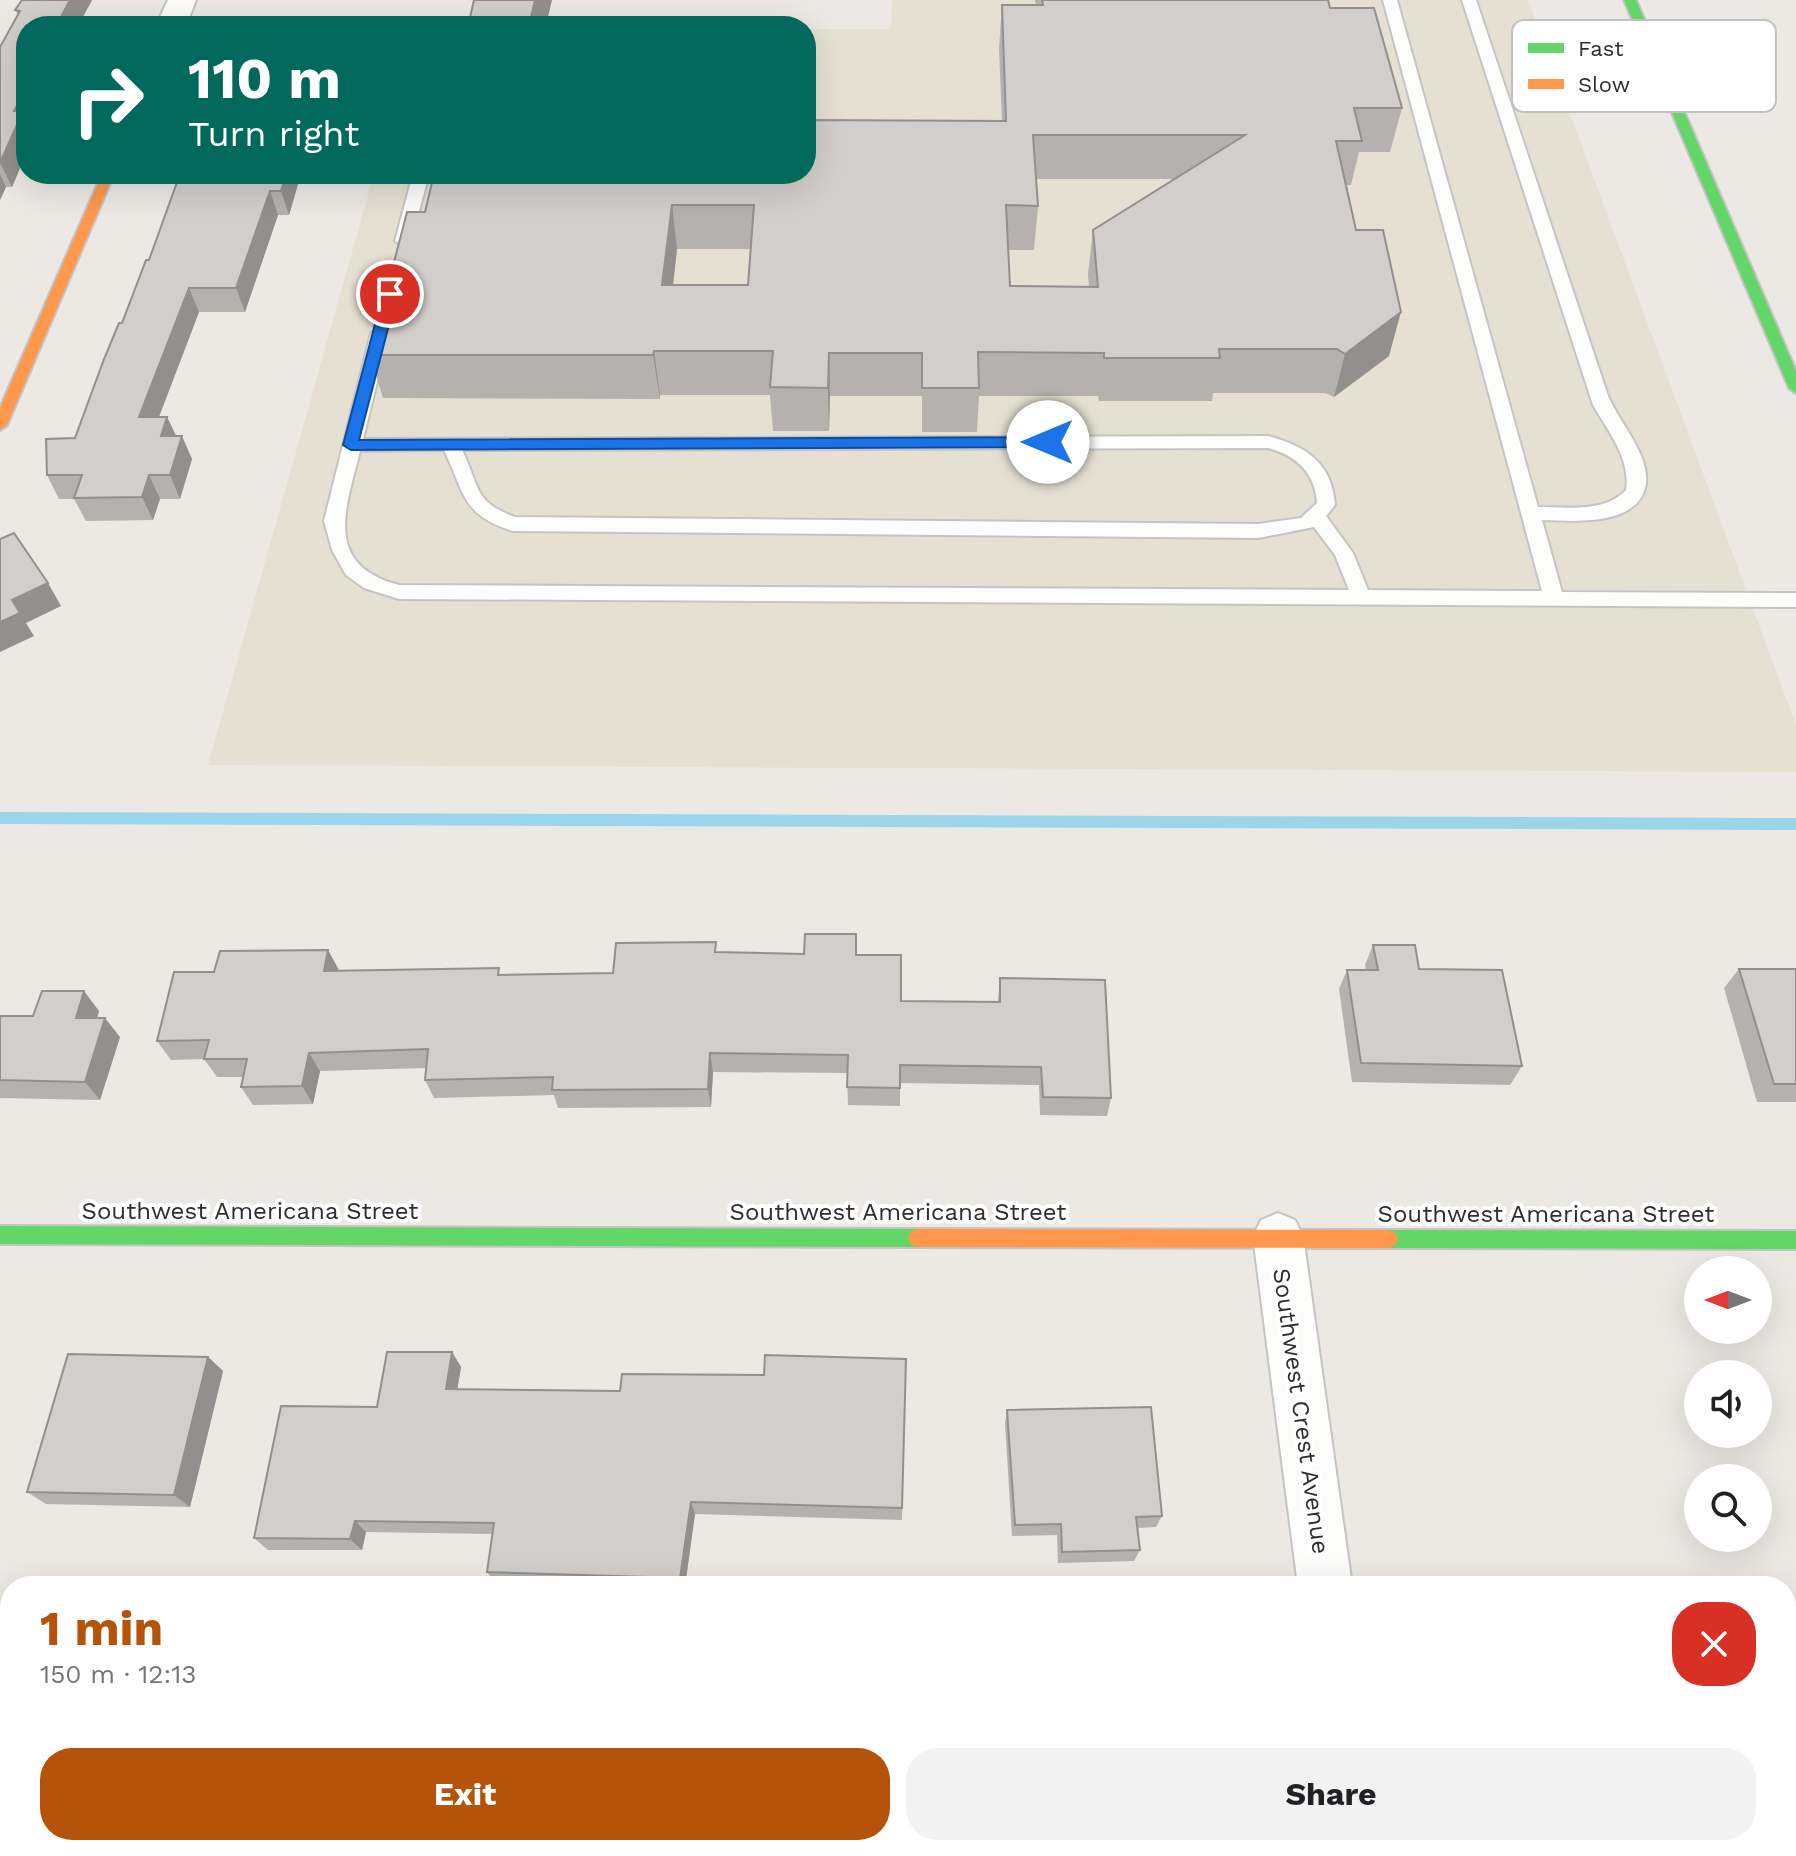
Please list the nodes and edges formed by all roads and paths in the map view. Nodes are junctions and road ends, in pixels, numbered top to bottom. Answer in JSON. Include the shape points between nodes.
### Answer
{"nodes":[{"id":1,"x":1390,"y":0,"type":"edge"},
{"id":2,"x":1469,"y":0,"type":"edge"},
{"id":3,"x":1630,"y":0,"type":"edge"},
{"id":4,"x":1639,"y":20,"type":"edge"},
{"id":5,"x":1678,"y":112,"type":"edge"},
{"id":6,"x":104,"y":184,"type":"edge"},
{"id":7,"x":418,"y":184,"type":"edge"},
{"id":8,"x":397,"y":264,"type":"edge"},
{"id":9,"x":386,"y":309,"type":"edge"},
{"id":10,"x":1796,"y":388,"type":"edge"},
{"id":11,"x":3,"y":419,"type":"edge"},
{"id":12,"x":450,"y":444,"type":"junction"},
{"id":13,"x":351,"y":445,"type":"junction"},
{"id":14,"x":1530,"y":513,"type":"junction"},
{"id":15,"x":1316,"y":516,"type":"junction"},
{"id":16,"x":1361,"y":598,"type":"junction"},
{"id":17,"x":1554,"y":599,"type":"junction"},
{"id":18,"x":1796,"y":600,"type":"edge"},
{"id":19,"x":0,"y":1235,"type":"edge"},
{"id":20,"x":1278,"y":1236,"type":"junction"},
{"id":21,"x":1796,"y":1240,"type":"edge"},
{"id":22,"x":1324,"y":1576,"type":"edge"}],
"edges":[{"from":1,"to":14,"type":"lane"},
{"from":2,"to":14,"type":"lane","via":[[1602,405],[1638,480],[1633,493],[1603,513]]},
{"from":3,"to":4,"type":"street"},
{"from":5,"to":10,"type":"street"},
{"from":6,"to":11,"type":"street"},
{"from":7,"to":8,"type":"lane"},
{"from":9,"to":13,"type":"lane"},
{"from":12,"to":13,"type":"lane"},
{"from":12,"to":15,"type":"lane","via":[[471,502],[486,515],[513,524],[1258,531],[1306,524]]},
{"from":12,"to":15,"type":"lane","via":[[1268,442],[1289,447],[1320,473],[1327,488],[1326,505]]},
{"from":13,"to":16,"type":"lane","via":[[333,521],[339,547],[353,573],[369,585],[399,592]]},
{"from":14,"to":17,"type":"lane"},
{"from":15,"to":16,"type":"lane","via":[[1344,553]]},
{"from":16,"to":17,"type":"lane"},
{"from":17,"to":18,"type":"lane"},
{"from":19,"to":20,"type":"street","name":"Southwest Americana Street"},
{"from":20,"to":21,"type":"street","name":"Southwest Americana Street"},
{"from":20,"to":22,"type":"street","name":"Southwest Crest Avenue"}]}
